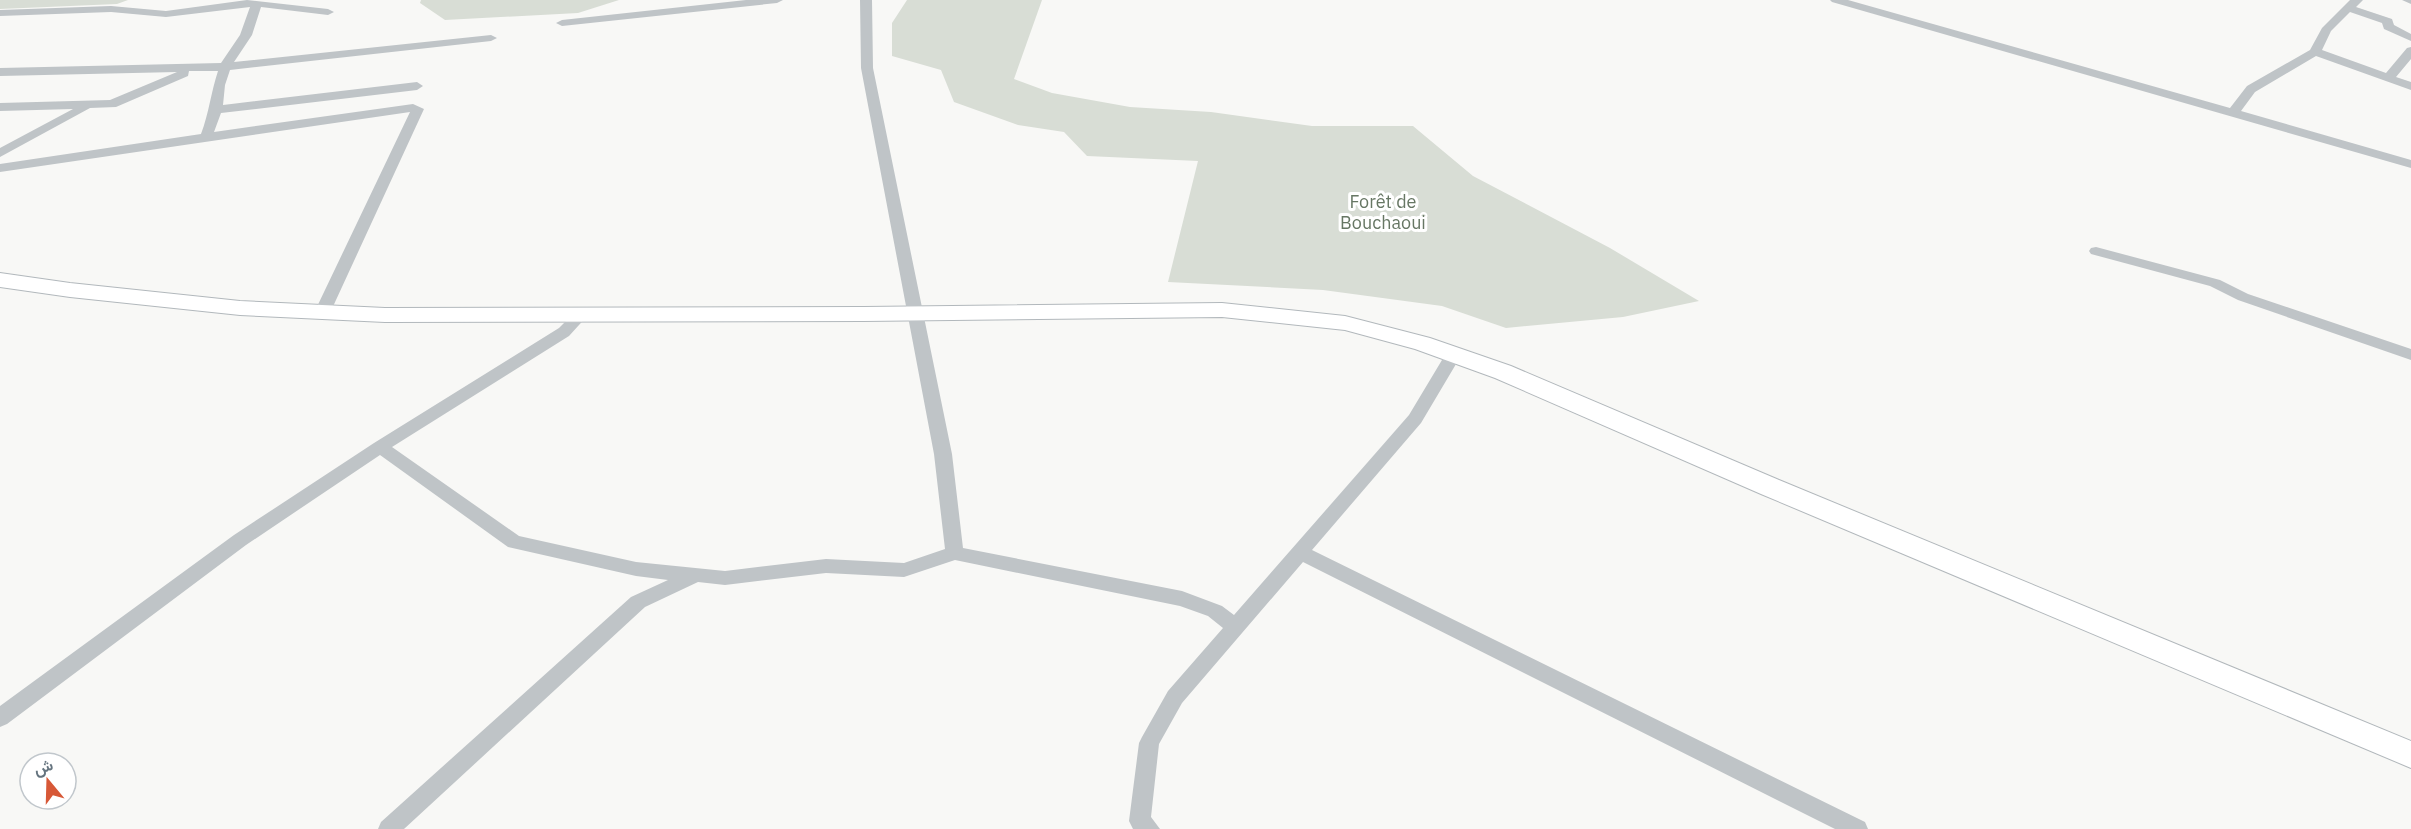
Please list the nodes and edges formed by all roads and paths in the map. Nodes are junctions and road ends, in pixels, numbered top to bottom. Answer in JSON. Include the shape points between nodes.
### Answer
{"nodes":[{"id":1,"x":283,"y":0,"type":"edge"},
{"id":2,"x":777,"y":0,"type":"edge"},
{"id":3,"x":866,"y":0,"type":"edge"},
{"id":4,"x":1836,"y":0,"type":"edge"},
{"id":5,"x":255,"y":2,"type":"edge"},
{"id":6,"x":2353,"y":4,"type":"edge"},
{"id":7,"x":328,"y":12,"type":"dead end"},
{"id":8,"x":0,"y":13,"type":"edge"},
{"id":9,"x":562,"y":23,"type":"dead end"},
{"id":10,"x":491,"y":38,"type":"dead end"},
{"id":11,"x":2411,"y":38,"type":"edge"},
{"id":12,"x":2411,"y":51,"type":"edge"},
{"id":13,"x":2315,"y":52,"type":"junction"},
{"id":14,"x":225,"y":67,"type":"junction"},
{"id":15,"x":193,"y":69,"type":"junction"},
{"id":16,"x":0,"y":72,"type":"edge"},
{"id":17,"x":2388,"y":79,"type":"junction"},
{"id":18,"x":417,"y":86,"type":"dead end"},
{"id":19,"x":2411,"y":86,"type":"edge"},
{"id":20,"x":88,"y":106,"type":"junction"},
{"id":21,"x":0,"y":107,"type":"edge"},
{"id":22,"x":216,"y":110,"type":"junction"},
{"id":23,"x":2233,"y":113,"type":"junction"},
{"id":24,"x":206,"y":138,"type":"junction"},
{"id":25,"x":4,"y":150,"type":"edge"},
{"id":26,"x":2411,"y":164,"type":"edge"},
{"id":27,"x":0,"y":168,"type":"edge"},
{"id":28,"x":2096,"y":251,"type":"dead end"},
{"id":29,"x":0,"y":280,"type":"edge"},
{"id":30,"x":322,"y":313,"type":"junction"},
{"id":31,"x":581,"y":314,"type":"junction"},
{"id":32,"x":917,"y":314,"type":"junction"},
{"id":33,"x":1454,"y":354,"type":"junction"},
{"id":34,"x":2411,"y":355,"type":"edge"},
{"id":35,"x":380,"y":447,"type":"junction"},
{"id":36,"x":1300,"y":552,"type":"junction"},
{"id":37,"x":955,"y":553,"type":"junction"},
{"id":38,"x":697,"y":575,"type":"junction"},
{"id":39,"x":1235,"y":627,"type":"junction"},
{"id":40,"x":0,"y":718,"type":"edge"},
{"id":41,"x":2411,"y":755,"type":"edge"},
{"id":42,"x":388,"y":829,"type":"edge"},
{"id":43,"x":1149,"y":829,"type":"edge"},
{"id":44,"x":1857,"y":829,"type":"edge"}],
"edges":[{"from":1,"to":5,"type":"street"},
{"from":2,"to":9,"type":"street"},
{"from":3,"to":32,"type":"street","via":[[867,68]]},
{"from":4,"to":23,"type":"street"},
{"from":5,"to":7,"type":"street"},
{"from":5,"to":8,"type":"street","via":[[166,14],[111,9]]},
{"from":5,"to":14,"type":"street","via":[[246,35]]},
{"from":6,"to":11,"type":"street","via":[[2388,21],[2388,27]]},
{"from":6,"to":13,"type":"street","via":[[2326,30]]},
{"from":10,"to":14,"type":"street"},
{"from":12,"to":17,"type":"street"},
{"from":13,"to":17,"type":"street"},
{"from":13,"to":23,"type":"street","via":[[2251,89]]},
{"from":14,"to":15,"type":"street"},
{"from":14,"to":22,"type":"street"},
{"from":15,"to":16,"type":"street"},
{"from":15,"to":20,"type":"street","via":[[112,104]]},
{"from":17,"to":19,"type":"street"},
{"from":18,"to":22,"type":"street"},
{"from":20,"to":21,"type":"street"},
{"from":20,"to":25,"type":"street"},
{"from":22,"to":24,"type":"street"},
{"from":23,"to":26,"type":"street"},
{"from":24,"to":27,"type":"street"},
{"from":24,"to":30,"type":"street","via":[[418,109]]},
{"from":28,"to":34,"type":"street","via":[[2215,283],[2243,297]]},
{"from":29,"to":30,"type":"main road","via":[[240,308]]},
{"from":30,"to":31,"type":"main road"},
{"from":31,"to":32,"type":"main road"},
{"from":31,"to":35,"type":"street","via":[[564,332]]},
{"from":32,"to":33,"type":"main road","via":[[1222,310],[1345,323]]},
{"from":32,"to":37,"type":"street","via":[[943,454]]},
{"from":33,"to":36,"type":"street","via":[[1415,419]]},
{"from":33,"to":41,"type":"main road"},
{"from":35,"to":38,"type":"street","via":[[514,542],[636,569]]},
{"from":35,"to":40,"type":"street","via":[[240,540]]},
{"from":36,"to":39,"type":"street"},
{"from":36,"to":44,"type":"street"},
{"from":37,"to":38,"type":"street","via":[[904,570],[826,566],[725,578]]},
{"from":37,"to":39,"type":"street","via":[[1182,599],[1215,610]]},
{"from":38,"to":42,"type":"street","via":[[638,602]]},
{"from":39,"to":43,"type":"street","via":[[1175,697],[1149,743],[1140,821]]}]}
